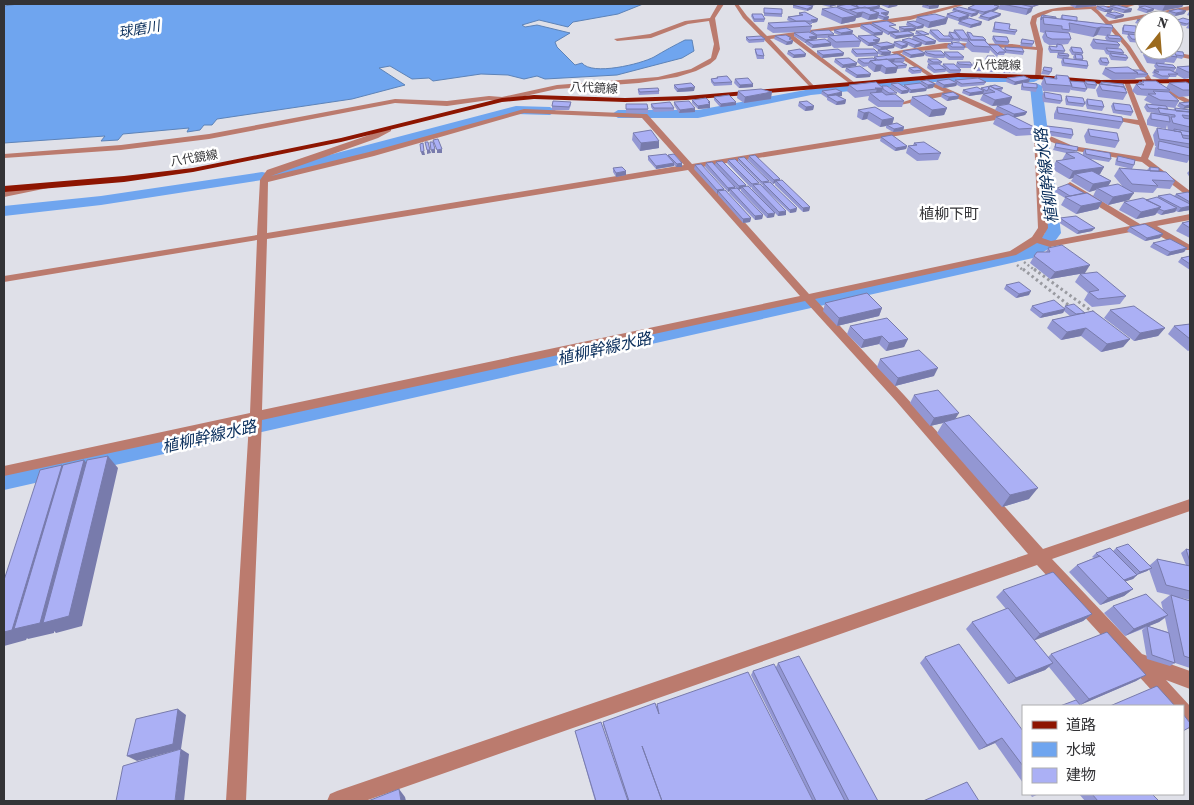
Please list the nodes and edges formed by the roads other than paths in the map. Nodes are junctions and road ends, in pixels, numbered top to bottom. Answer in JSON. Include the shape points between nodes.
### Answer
{"nodes":[{"id":1,"x":722,"y":4,"type":"edge"},
{"id":2,"x":736,"y":4,"type":"edge"},
{"id":3,"x":964,"y":4,"type":"edge"},
{"id":4,"x":1135,"y":4,"type":"edge"},
{"id":5,"x":1092,"y":9,"type":"junction"},
{"id":6,"x":1033,"y":10,"type":"edge"},
{"id":7,"x":1042,"y":12,"type":"junction"},
{"id":8,"x":712,"y":18,"type":"junction"},
{"id":9,"x":1134,"y":19,"type":"edge"},
{"id":10,"x":1107,"y":23,"type":"junction"},
{"id":11,"x":789,"y":35,"type":"junction"},
{"id":12,"x":766,"y":38,"type":"junction"},
{"id":13,"x":617,"y":39,"type":"dead end"},
{"id":14,"x":1128,"y":47,"type":"junction"},
{"id":15,"x":1134,"y":48,"type":"edge"},
{"id":16,"x":1040,"y":49,"type":"junction"},
{"id":17,"x":819,"y":51,"type":"edge"},
{"id":18,"x":811,"y":52,"type":"junction"},
{"id":19,"x":933,"y":77,"type":"junction"},
{"id":20,"x":1038,"y":77,"type":"junction"},
{"id":21,"x":921,"y":78,"type":"junction"},
{"id":22,"x":1190,"y":81,"type":"edge"},
{"id":23,"x":1127,"y":82,"type":"junction"},
{"id":24,"x":1152,"y":82,"type":"junction"},
{"id":25,"x":853,"y":84,"type":"junction"},
{"id":26,"x":812,"y":87,"type":"junction"},
{"id":27,"x":965,"y":90,"type":"edge"},
{"id":28,"x":951,"y":93,"type":"junction"},
{"id":29,"x":502,"y":100,"type":"junction"},
{"id":30,"x":1190,"y":103,"type":"edge"},
{"id":31,"x":902,"y":104,"type":"edge"},
{"id":32,"x":1098,"y":117,"type":"edge"},
{"id":33,"x":1142,"y":123,"type":"junction"},
{"id":34,"x":1023,"y":127,"type":"edge"},
{"id":35,"x":388,"y":129,"type":"junction"},
{"id":36,"x":1038,"y":135,"type":"junction"},
{"id":37,"x":4,"y":156,"type":"edge"},
{"id":38,"x":1144,"y":160,"type":"junction"},
{"id":39,"x":690,"y":167,"type":"junction"},
{"id":40,"x":264,"y":180,"type":"junction"},
{"id":41,"x":1070,"y":185,"type":"edge"},
{"id":42,"x":45,"y":186,"type":"junction"},
{"id":43,"x":4,"y":189,"type":"edge"},
{"id":44,"x":4,"y":194,"type":"edge"},
{"id":45,"x":1190,"y":194,"type":"edge"},
{"id":46,"x":1190,"y":217,"type":"edge"},
{"id":47,"x":1150,"y":226,"type":"junction"},
{"id":48,"x":1139,"y":228,"type":"junction"},
{"id":49,"x":262,"y":238,"type":"junction"},
{"id":50,"x":1036,"y":239,"type":"junction"},
{"id":51,"x":1188,"y":248,"type":"edge"},
{"id":52,"x":4,"y":279,"type":"edge"},
{"id":53,"x":809,"y":300,"type":"junction"},
{"id":54,"x":256,"y":421,"type":"junction"},
{"id":55,"x":4,"y":471,"type":"edge"},
{"id":56,"x":1190,"y":505,"type":"edge"},
{"id":57,"x":1040,"y":557,"type":"junction"},
{"id":58,"x":1136,"y":661,"type":"junction"},
{"id":59,"x":1190,"y":680,"type":"edge"},
{"id":60,"x":1177,"y":705,"type":"edge"},
{"id":61,"x":236,"y":801,"type":"edge"},
{"id":62,"x":337,"y":801,"type":"edge"}],
"edges":[{"from":1,"to":8,"type":"street"},
{"from":2,"to":12,"type":"street","via":[[744,17]]},
{"from":3,"to":11,"type":"street","via":[[910,18]]},
{"from":4,"to":5,"type":"street"},
{"from":5,"to":7,"type":"street"},
{"from":5,"to":10,"type":"street"},
{"from":6,"to":7,"type":"street"},
{"from":7,"to":16,"type":"street","via":[[1034,17],[1033,23]]},
{"from":8,"to":13,"type":"street","via":[[687,22],[651,36]]},
{"from":8,"to":29,"type":"street","via":[[718,48],[710,62],[696,69],[651,79],[540,89]]},
{"from":9,"to":10,"type":"street"},
{"from":10,"to":14,"type":"street"},
{"from":11,"to":12,"type":"street"},
{"from":11,"to":18,"type":"street"},
{"from":12,"to":26,"type":"street"},
{"from":14,"to":15,"type":"street"},
{"from":14,"to":24,"type":"street"},
{"from":16,"to":19,"type":"street","via":[[945,45],[894,52]]},
{"from":16,"to":20,"type":"street"},
{"from":17,"to":18,"type":"street"},
{"from":18,"to":25,"type":"street"},
{"from":19,"to":20,"type":"main road","name":"八代鏡線"},
{"from":19,"to":21,"type":"main road","name":"八代鏡線"},
{"from":20,"to":23,"type":"main road","name":"八代鏡線"},
{"from":21,"to":25,"type":"main road","name":"八代鏡線"},
{"from":21,"to":28,"type":"street"},
{"from":22,"to":24,"type":"main road","name":"八代鏡線"},
{"from":23,"to":24,"type":"main road","name":"八代鏡線"},
{"from":23,"to":33,"type":"street"},
{"from":24,"to":30,"type":"street"},
{"from":25,"to":26,"type":"main road","name":"八代鏡線"},
{"from":26,"to":29,"type":"main road","name":"八代鏡線","via":[[686,98],[534,97]]},
{"from":27,"to":28,"type":"street"},
{"from":28,"to":31,"type":"street"},
{"from":28,"to":39,"type":"street","via":[[1005,118]]},
{"from":29,"to":35,"type":"main road","name":"八代鏡線"},
{"from":29,"to":37,"type":"street","via":[[490,98],[453,103],[397,101],[333,111],[240,132],[170,142]]},
{"from":32,"to":33,"type":"street"},
{"from":33,"to":38,"type":"street","via":[[1150,144]]},
{"from":34,"to":36,"type":"street"},
{"from":35,"to":40,"type":"street","via":[[270,172]]},
{"from":35,"to":42,"type":"main road","name":"八代鏡線","via":[[193,170]]},
{"from":36,"to":38,"type":"street","via":[[1071,148]]},
{"from":36,"to":50,"type":"street","via":[[1043,228]]},
{"from":38,"to":45,"type":"street"},
{"from":39,"to":40,"type":"street","via":[[644,116],[524,111]]},
{"from":39,"to":49,"type":"street"},
{"from":39,"to":53,"type":"street"},
{"from":40,"to":49,"type":"street"},
{"from":41,"to":48,"type":"street"},
{"from":42,"to":43,"type":"main road","name":"八代鏡線"},
{"from":42,"to":44,"type":"street"},
{"from":46,"to":47,"type":"street"},
{"from":47,"to":48,"type":"street"},
{"from":47,"to":51,"type":"street"},
{"from":48,"to":50,"type":"street","via":[[1050,244]]},
{"from":49,"to":52,"type":"street"},
{"from":49,"to":54,"type":"street"},
{"from":50,"to":53,"type":"street","via":[[1013,253]]},
{"from":53,"to":54,"type":"street"},
{"from":53,"to":57,"type":"street"},
{"from":54,"to":55,"type":"street"},
{"from":54,"to":61,"type":"street"},
{"from":56,"to":57,"type":"street"},
{"from":57,"to":58,"type":"street"},
{"from":57,"to":62,"type":"street"},
{"from":58,"to":59,"type":"street"},
{"from":58,"to":60,"type":"street"}]}
